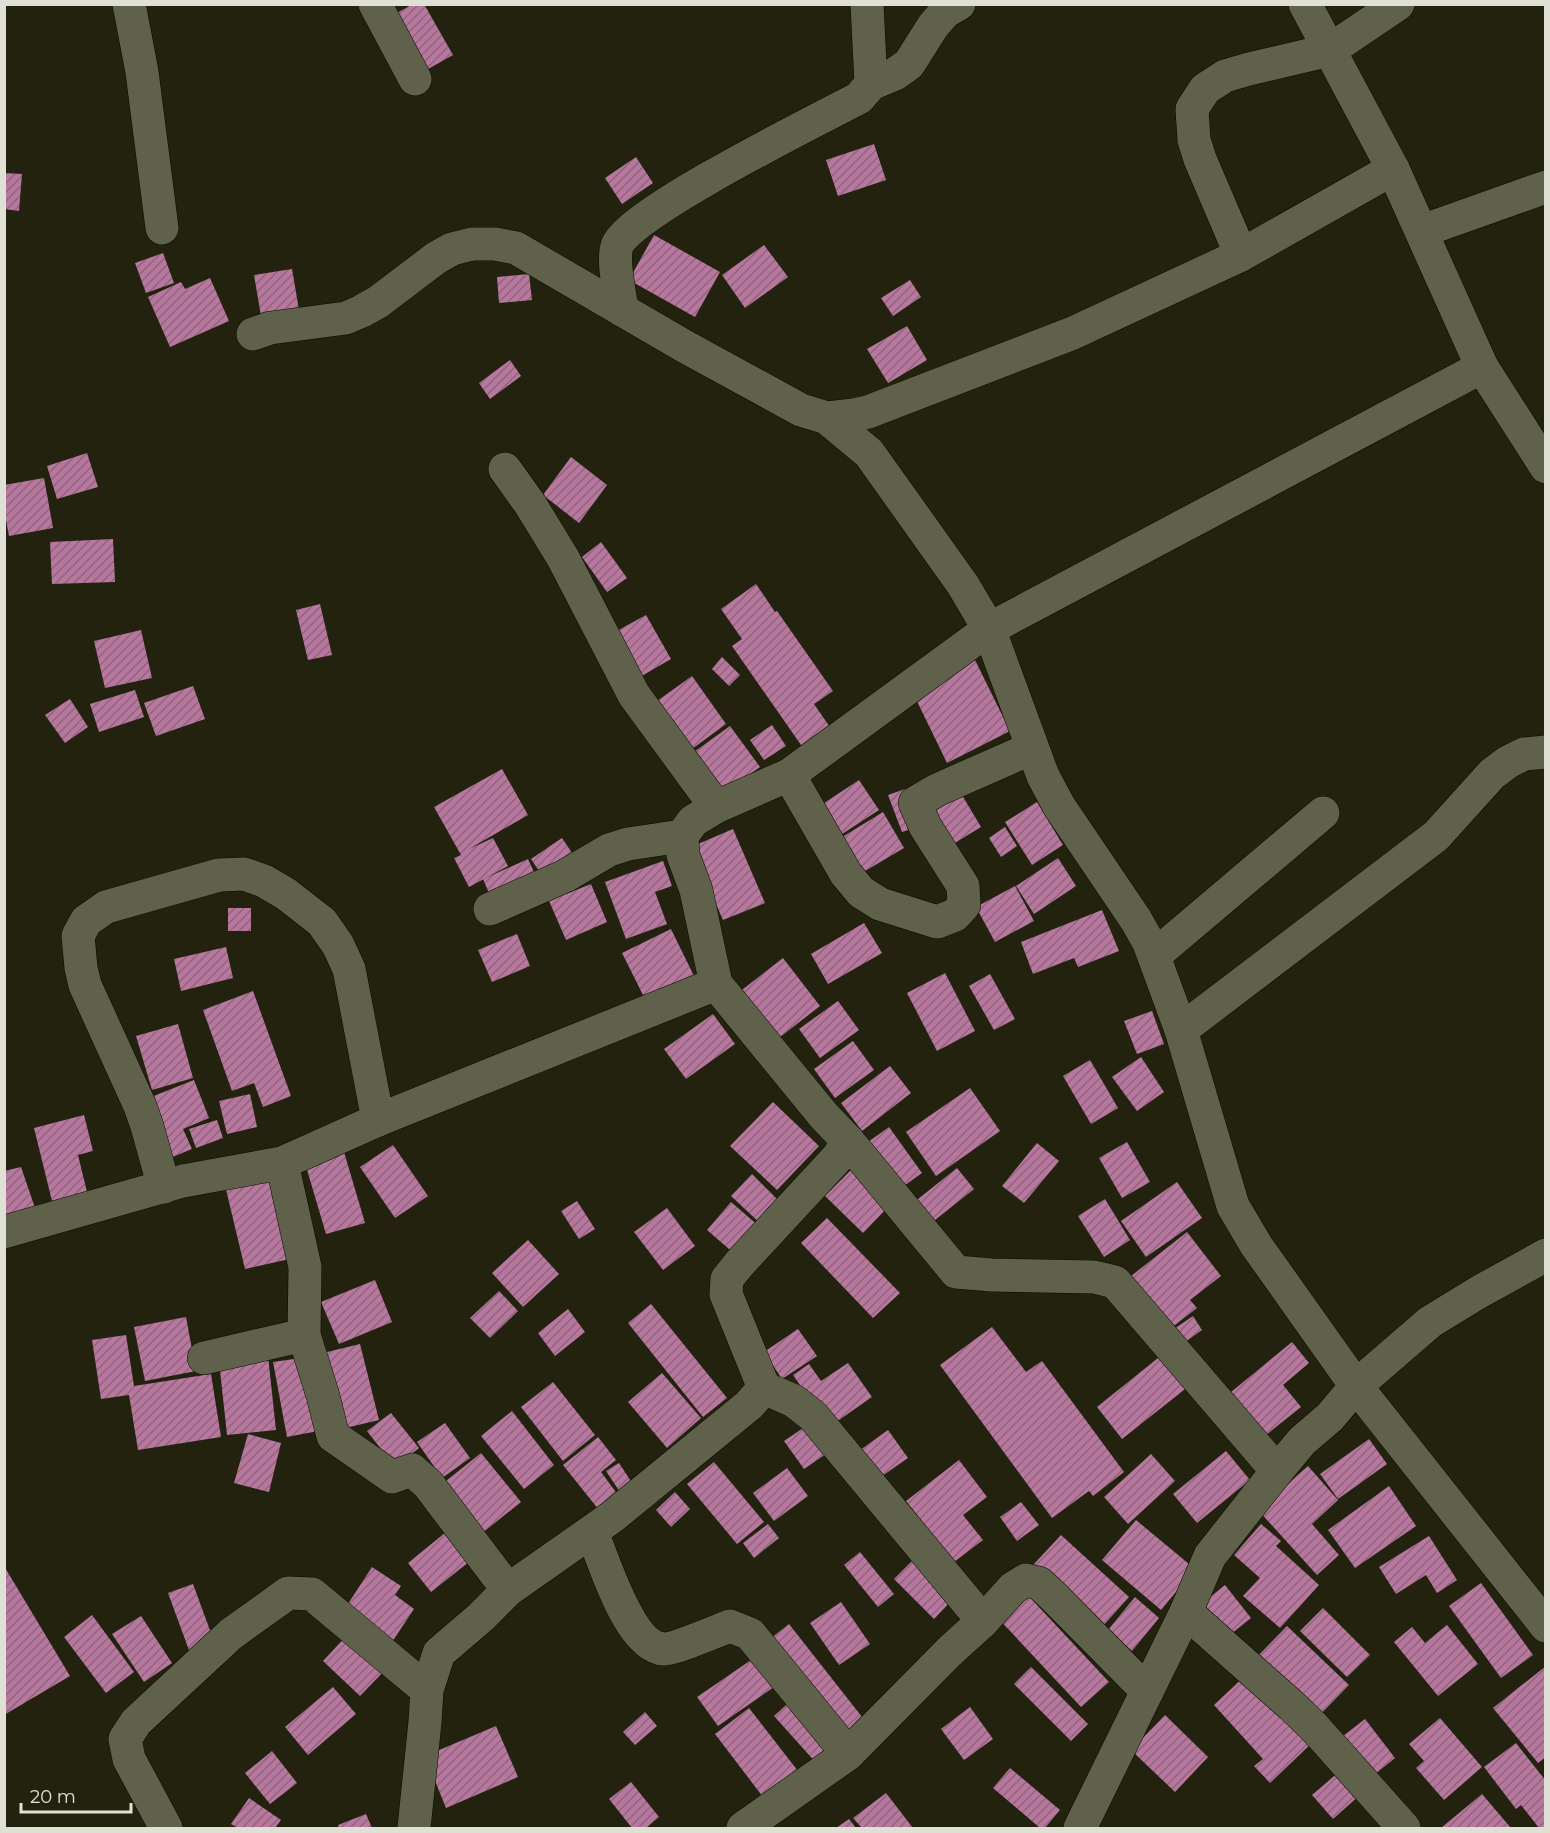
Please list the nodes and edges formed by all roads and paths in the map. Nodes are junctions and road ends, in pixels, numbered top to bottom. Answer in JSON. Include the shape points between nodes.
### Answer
{"nodes":[{"id":1,"x":129,"y":4,"type":"edge"},
{"id":2,"x":375,"y":4,"type":"edge"},
{"id":3,"x":867,"y":4,"type":"edge"},
{"id":4,"x":959,"y":4,"type":"edge"},
{"id":5,"x":1305,"y":4,"type":"edge"},
{"id":6,"x":1398,"y":4,"type":"edge"},
{"id":7,"x":1330,"y":50,"type":"junction"},
{"id":8,"x":415,"y":79,"type":"dead end"},
{"id":9,"x":871,"y":84,"type":"junction"},
{"id":10,"x":1393,"y":169,"type":"junction"},
{"id":11,"x":1545,"y":187,"type":"edge"},
{"id":12,"x":162,"y":228,"type":"dead end"},
{"id":13,"x":1422,"y":231,"type":"junction"},
{"id":14,"x":1241,"y":255,"type":"junction"},
{"id":15,"x":622,"y":310,"type":"junction"},
{"id":16,"x":254,"y":334,"type":"dead end"},
{"id":17,"x":1482,"y":367,"type":"junction"},
{"id":18,"x":827,"y":418,"type":"junction"},
{"id":19,"x":1545,"y":467,"type":"edge"},
{"id":20,"x":505,"y":469,"type":"dead end"},
{"id":21,"x":989,"y":629,"type":"junction"},
{"id":22,"x":1032,"y":748,"type":"junction"},
{"id":23,"x":1545,"y":752,"type":"edge"},
{"id":24,"x":789,"y":775,"type":"junction"},
{"id":25,"x":716,"y":807,"type":"junction"},
{"id":26,"x":1323,"y":813,"type":"dead end"},
{"id":27,"x":682,"y":836,"type":"junction"},
{"id":28,"x":490,"y":909,"type":"dead end"},
{"id":29,"x":1154,"y":956,"type":"junction"},
{"id":30,"x":716,"y":984,"type":"junction"},
{"id":31,"x":1181,"y":1030,"type":"junction"},
{"id":32,"x":378,"y":1120,"type":"junction"},
{"id":33,"x":848,"y":1141,"type":"junction"},
{"id":34,"x":282,"y":1163,"type":"junction"},
{"id":35,"x":164,"y":1187,"type":"junction"},
{"id":36,"x":4,"y":1232,"type":"edge"},
{"id":37,"x":1545,"y":1255,"type":"edge"},
{"id":38,"x":304,"y":1335,"type":"junction"},
{"id":39,"x":204,"y":1358,"type":"dead end"},
{"id":40,"x":1356,"y":1386,"type":"junction"},
{"id":41,"x":765,"y":1388,"type":"junction"},
{"id":42,"x":1277,"y":1470,"type":"junction"},
{"id":43,"x":592,"y":1532,"type":"junction"},
{"id":44,"x":508,"y":1590,"type":"junction"},
{"id":45,"x":1186,"y":1612,"type":"junction"},
{"id":46,"x":983,"y":1621,"type":"junction"},
{"id":47,"x":1545,"y":1626,"type":"edge"},
{"id":48,"x":427,"y":1690,"type":"junction"},
{"id":49,"x":1147,"y":1691,"type":"junction"},
{"id":50,"x":848,"y":1754,"type":"junction"},
{"id":51,"x":166,"y":1828,"type":"edge"},
{"id":52,"x":414,"y":1828,"type":"edge"},
{"id":53,"x":743,"y":1828,"type":"edge"},
{"id":54,"x":1080,"y":1828,"type":"edge"},
{"id":55,"x":1404,"y":1828,"type":"edge"}],
"edges":[{"from":1,"to":12,"type":"street"},
{"from":2,"to":8,"type":"street"},
{"from":3,"to":9,"type":"street"},
{"from":4,"to":9,"type":"street","via":[[939,19],[909,64]]},
{"from":5,"to":7,"type":"street"},
{"from":6,"to":7,"type":"street"},
{"from":7,"to":10,"type":"street"},
{"from":7,"to":14,"type":"street","via":[[1225,76],[1205,90],[1192,109],[1200,159]]},
{"from":9,"to":15,"type":"street","via":[[859,98],[732,164],[628,231],[617,245]]},
{"from":10,"to":13,"type":"street"},
{"from":10,"to":14,"type":"street"},
{"from":11,"to":13,"type":"street"},
{"from":13,"to":17,"type":"street"},
{"from":14,"to":18,"type":"street","via":[[1073,333],[868,412]]},
{"from":15,"to":16,"type":"street","via":[[516,248],[472,244],[436,258],[378,302],[354,315]]},
{"from":15,"to":18,"type":"street","via":[[801,410]]},
{"from":17,"to":19,"type":"street"},
{"from":17,"to":21,"type":"street"},
{"from":18,"to":21,"type":"street","via":[[869,453],[963,585]]},
{"from":20,"to":25,"type":"street","via":[[563,558],[634,695]]},
{"from":21,"to":22,"type":"street"},
{"from":21,"to":24,"type":"street"},
{"from":22,"to":24,"type":"street","via":[[936,790],[915,804],[963,886],[964,905],[955,915],[937,922],[880,904],[861,892],[846,874]]},
{"from":22,"to":29,"type":"street","via":[[1059,806],[1136,920]]},
{"from":23,"to":31,"type":"street","via":[[1524,754],[1492,774],[1436,836]]},
{"from":24,"to":25,"type":"street"},
{"from":25,"to":27,"type":"street","via":[[693,820]]},
{"from":26,"to":29,"type":"street"},
{"from":27,"to":28,"type":"street","via":[[609,850],[565,876]]},
{"from":27,"to":30,"type":"street","via":[[683,855],[696,890]]},
{"from":29,"to":31,"type":"street"},
{"from":30,"to":32,"type":"street"},
{"from":30,"to":33,"type":"street"},
{"from":31,"to":40,"type":"street","via":[[1233,1206],[1256,1245]]},
{"from":32,"to":34,"type":"street"},
{"from":32,"to":35,"type":"street","via":[[349,969],[322,922],[286,894],[244,874],[219,875],[106,907],[86,921],[78,936],[81,968],[143,1116]]},
{"from":33,"to":41,"type":"street","via":[[728,1280],[726,1294]]},
{"from":33,"to":42,"type":"street","via":[[956,1272],[1094,1276],[1115,1282]]},
{"from":34,"to":35,"type":"street"},
{"from":34,"to":38,"type":"street","via":[[305,1267]]},
{"from":35,"to":36,"type":"street"},
{"from":37,"to":40,"type":"street","via":[[1430,1322]]},
{"from":38,"to":39,"type":"street"},
{"from":38,"to":44,"type":"street","via":[[333,1436],[392,1477],[412,1470],[428,1484]]},
{"from":40,"to":42,"type":"street"},
{"from":40,"to":47,"type":"street"},
{"from":41,"to":43,"type":"street"},
{"from":41,"to":46,"type":"street","via":[[794,1401],[813,1416]]},
{"from":42,"to":45,"type":"street","via":[[1210,1556]]},
{"from":43,"to":44,"type":"street"},
{"from":43,"to":50,"type":"street","via":[[627,1618],[653,1647],[667,1649],[730,1626],[750,1634]]},
{"from":44,"to":48,"type":"street","via":[[439,1653]]},
{"from":45,"to":49,"type":"street"},
{"from":45,"to":55,"type":"street","via":[[1314,1727]]},
{"from":46,"to":49,"type":"street","via":[[1013,1588],[1026,1580],[1039,1583]]},
{"from":46,"to":50,"type":"street"},
{"from":48,"to":51,"type":"street","via":[[312,1594],[288,1593],[231,1634],[136,1722],[125,1739],[129,1759]]},
{"from":48,"to":52,"type":"street"},
{"from":49,"to":54,"type":"street"},
{"from":50,"to":53,"type":"street"}]}
